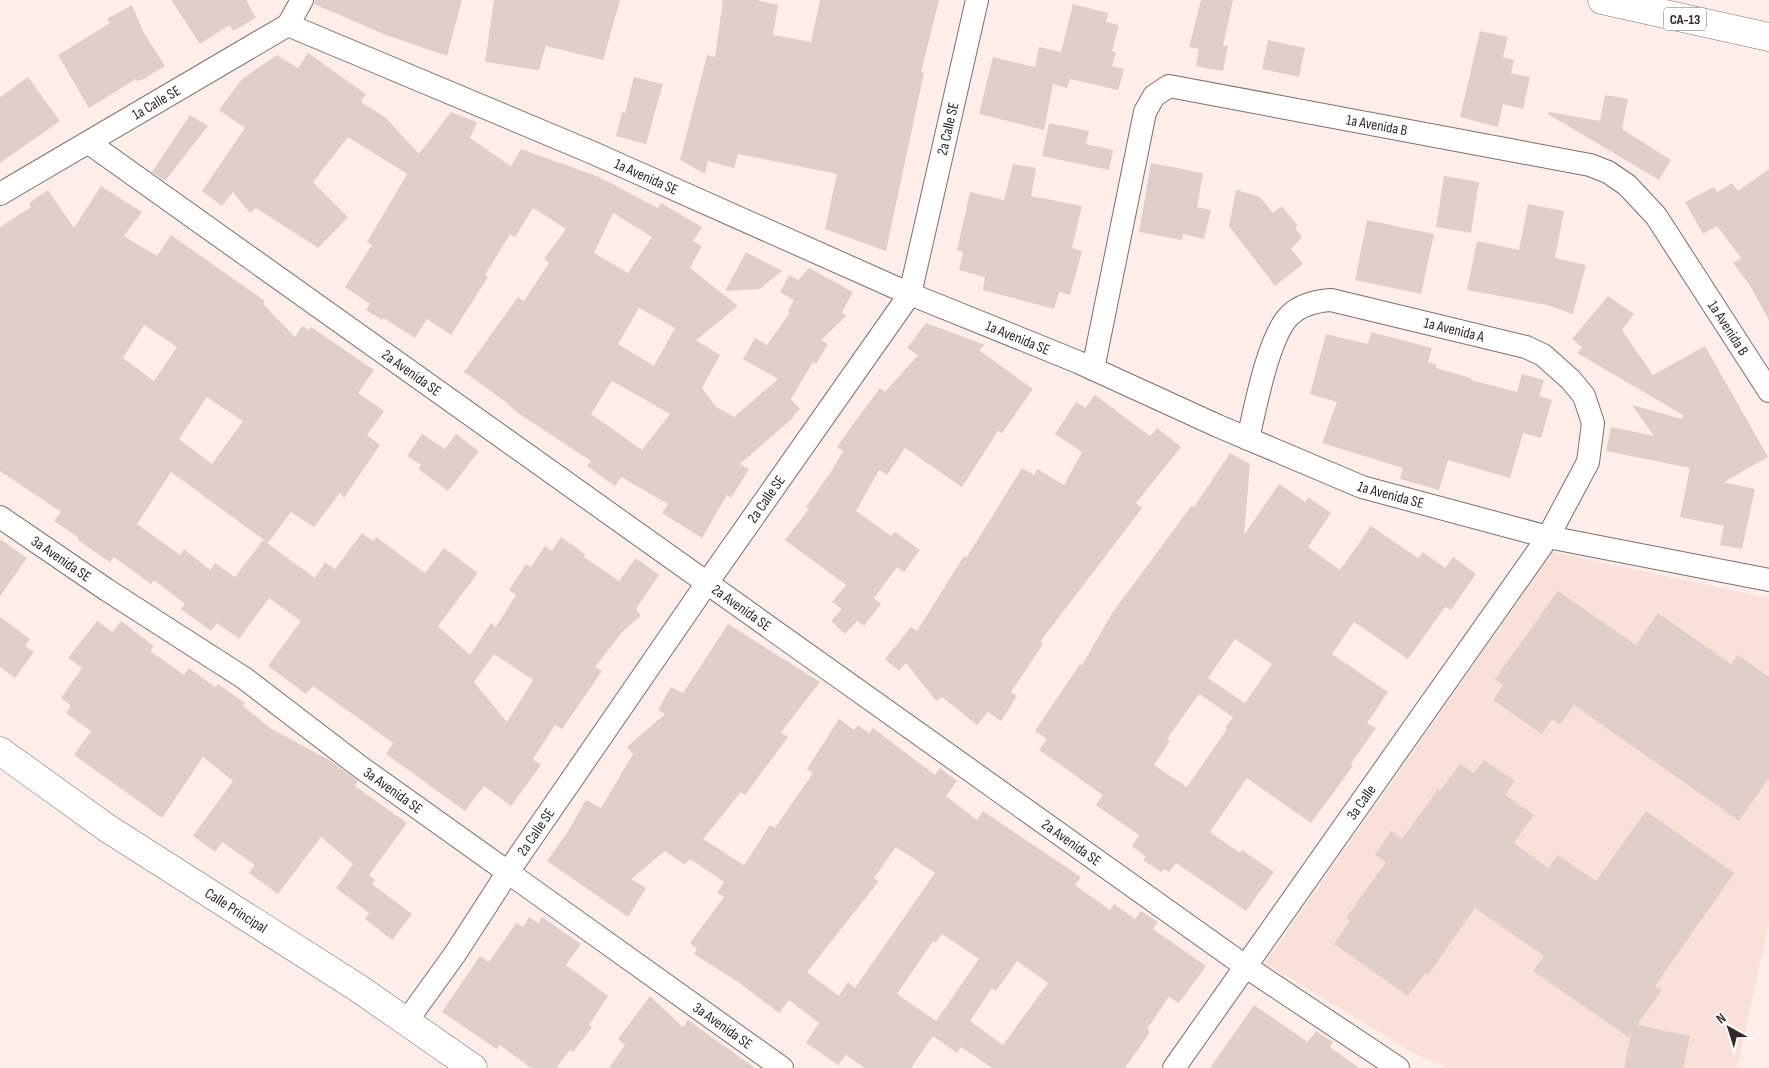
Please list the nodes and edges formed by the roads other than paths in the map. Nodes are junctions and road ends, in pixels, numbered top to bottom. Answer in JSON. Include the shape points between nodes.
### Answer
{"nodes":[{"id":1,"x":302,"y":0,"type":"edge"},
{"id":2,"x":977,"y":0,"type":"edge"},
{"id":3,"x":1602,"y":0,"type":"edge"},
{"id":4,"x":288,"y":25,"type":"junction"},
{"id":5,"x":1769,"y":37,"type":"edge"},
{"id":6,"x":90,"y":143,"type":"junction"},
{"id":7,"x":0,"y":194,"type":"edge"},
{"id":8,"x":910,"y":294,"type":"junction"},
{"id":9,"x":1093,"y":369,"type":"junction"},
{"id":10,"x":1769,"y":391,"type":"edge"},
{"id":11,"x":1248,"y":439,"type":"junction"},
{"id":12,"x":0,"y":517,"type":"edge"},
{"id":13,"x":1548,"y":537,"type":"junction"},
{"id":14,"x":1769,"y":580,"type":"edge"},
{"id":15,"x":707,"y":583,"type":"junction"},
{"id":16,"x":0,"y":750,"type":"edge"},
{"id":17,"x":508,"y":872,"type":"junction"},
{"id":18,"x":1244,"y":966,"type":"junction"},
{"id":19,"x":406,"y":1022,"type":"junction"},
{"id":20,"x":474,"y":1068,"type":"edge"},
{"id":21,"x":782,"y":1068,"type":"edge"},
{"id":22,"x":1174,"y":1068,"type":"edge"},
{"id":23,"x":1398,"y":1068,"type":"edge"}],
"edges":[{"from":1,"to":4,"type":"street","name":"1a Calle SE"},
{"from":2,"to":8,"type":"street","name":"2a Calle SE"},
{"from":3,"to":5,"type":"main road","number":"CA-13"},
{"from":4,"to":6,"type":"street","name":"1a Calle SE"},
{"from":4,"to":8,"type":"street","name":"1a Avenida SE","via":[[600,156]]},
{"from":6,"to":7,"type":"street","name":"1a Calle SE"},
{"from":6,"to":15,"type":"street","name":"2a Avenida SE"},
{"from":8,"to":9,"type":"street","name":"1a Avenida SE"},
{"from":8,"to":15,"type":"street","name":"2a Calle SE"},
{"from":9,"to":10,"type":"street","name":"1a Avenida B","via":[[1145,112],[1154,96],[1170,86],[1590,165],[1608,172],[1627,185],[1656,216]]},
{"from":9,"to":11,"type":"street","name":"1a Avenida SE"},
{"from":11,"to":13,"type":"street","name":"1a Avenida SE","via":[[1362,487]]},
{"from":11,"to":13,"type":"street","name":"1a Avenida A","via":[[1261,380],[1279,333],[1289,316],[1317,301],[1331,300],[1526,347],[1543,355],[1571,380],[1584,396],[1593,423],[1588,462]]},
{"from":12,"to":17,"type":"street","name":"3a Avenida SE","via":[[244,678],[359,766]]},
{"from":13,"to":14,"type":"street","name":"1a Avenida SE"},
{"from":13,"to":18,"type":"street","name":"3a Calle"},
{"from":15,"to":17,"type":"street","name":"2a Calle SE"},
{"from":15,"to":18,"type":"street","name":"2a Avenida SE"},
{"from":16,"to":19,"type":"main road","name":"Calle Principal","via":[[107,828]]},
{"from":17,"to":19,"type":"street","name":"2a Calle SE"},
{"from":17,"to":21,"type":"street","name":"3a Avenida SE"},
{"from":18,"to":22,"type":"street","name":"3a Calle"},
{"from":18,"to":23,"type":"street","name":"2a Avenida SE"},
{"from":19,"to":20,"type":"main road","name":"Calle Principal"}]}
